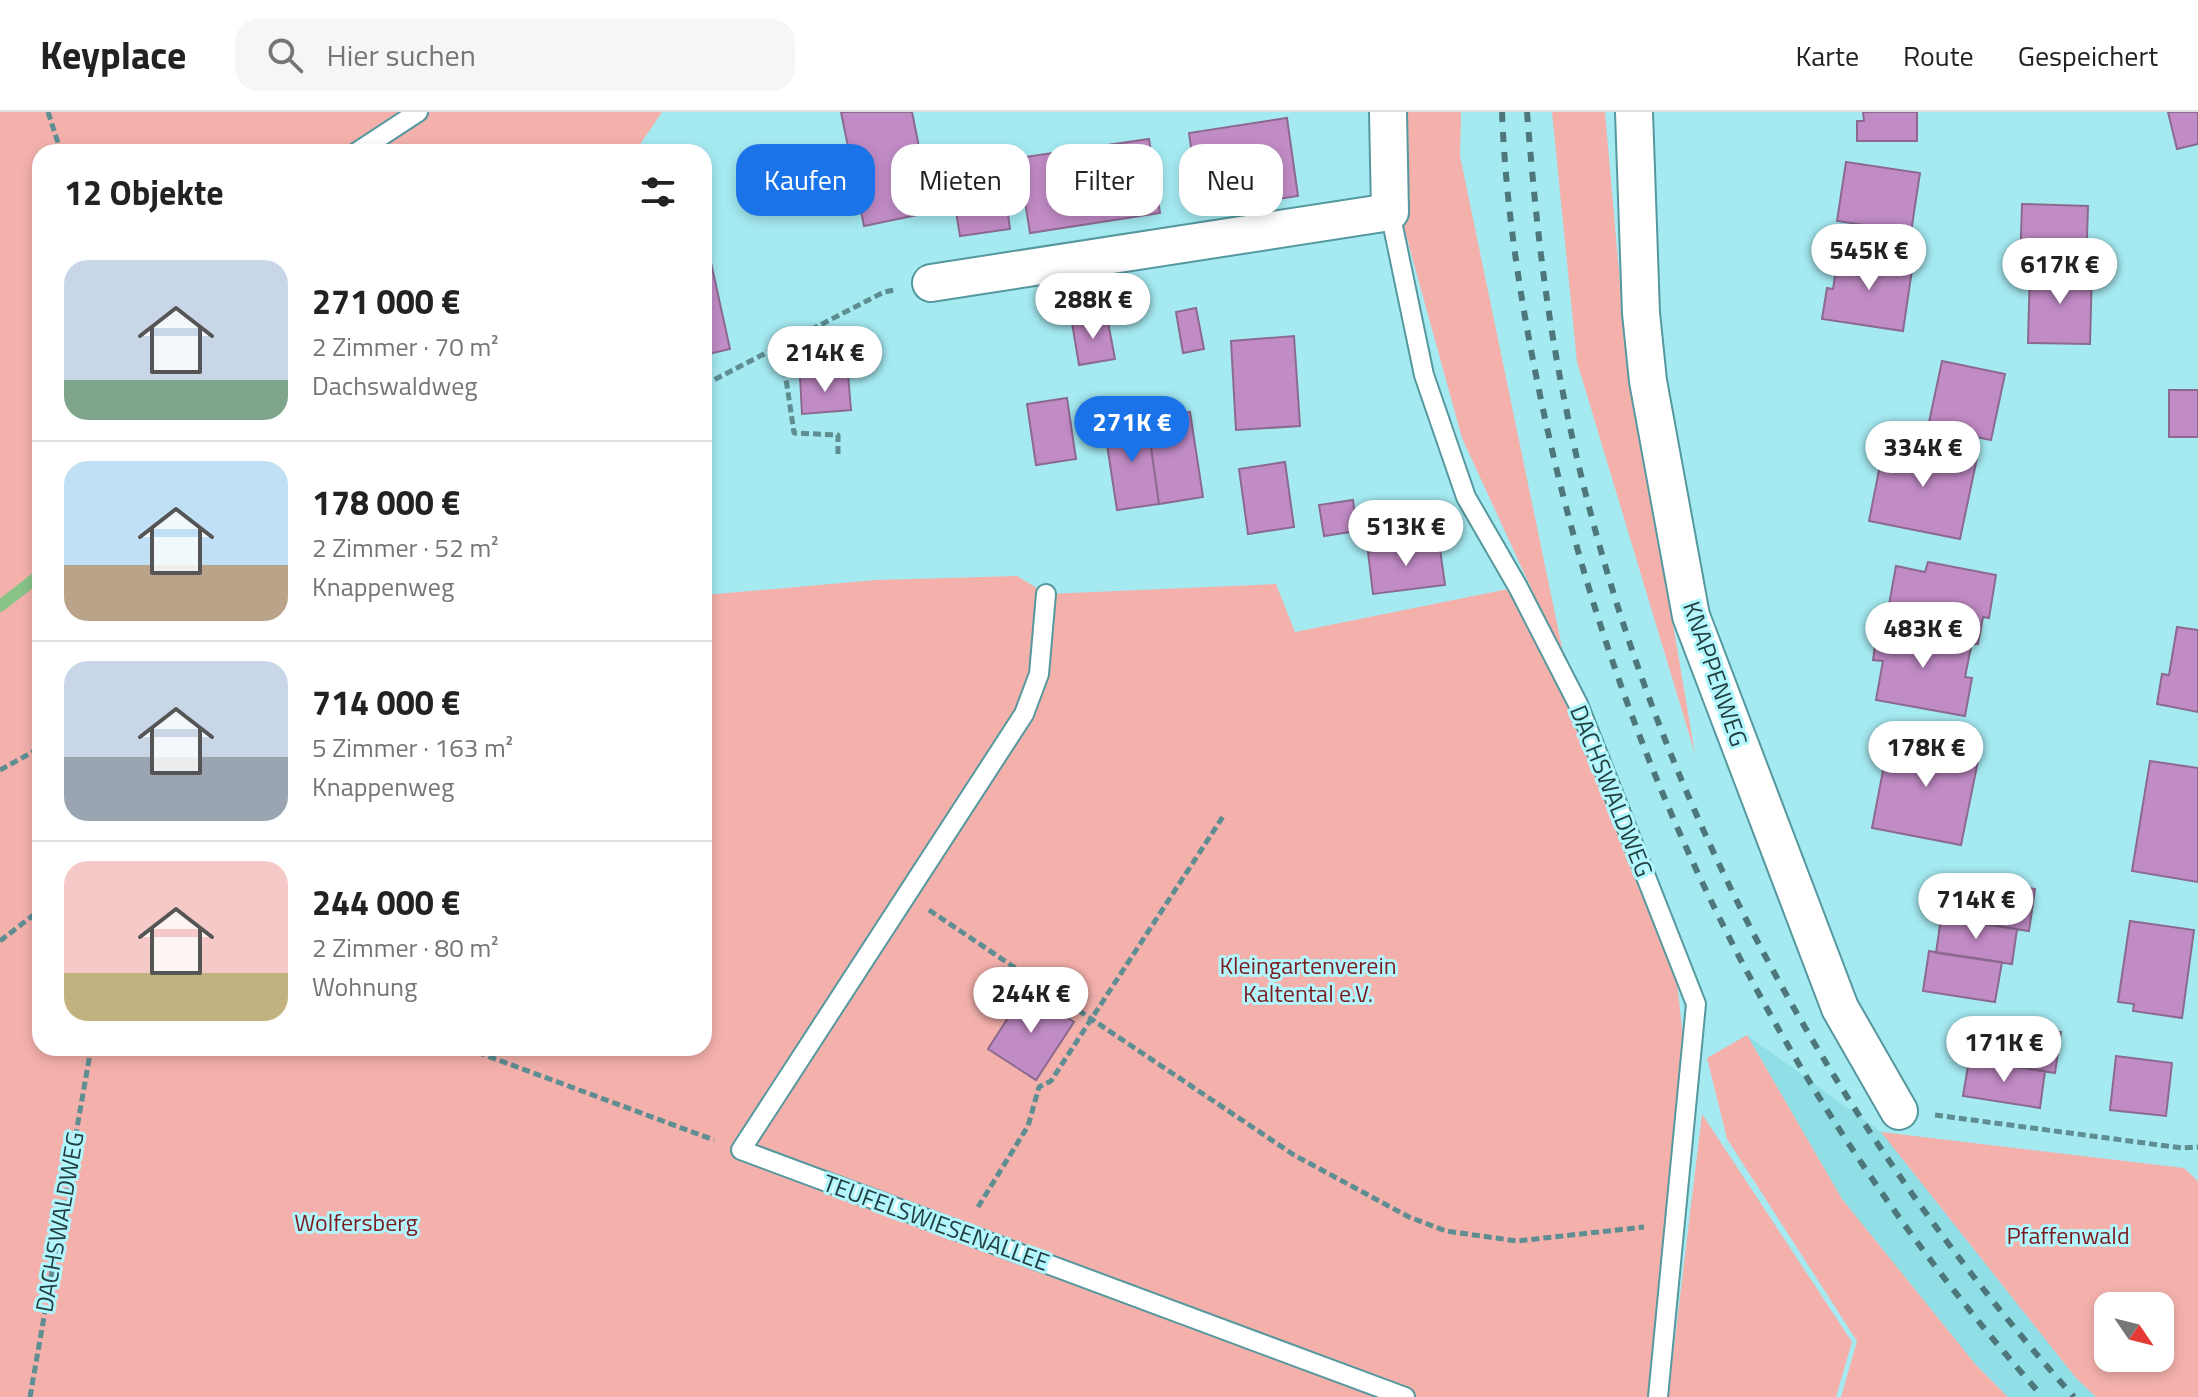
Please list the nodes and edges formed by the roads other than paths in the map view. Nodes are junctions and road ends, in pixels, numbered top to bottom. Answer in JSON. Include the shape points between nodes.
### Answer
{"nodes":[{"id":1,"x":418,"y":112,"type":"edge"},
{"id":2,"x":1388,"y":112,"type":"edge"},
{"id":3,"x":1634,"y":112,"type":"edge"},
{"id":4,"x":369,"y":144,"type":"edge"},
{"id":5,"x":1390,"y":212,"type":"junction"},
{"id":6,"x":931,"y":283,"type":"road end"},
{"id":7,"x":1046,"y":594,"type":"dead end"},
{"id":8,"x":1899,"y":1111,"type":"road end"},
{"id":9,"x":1405,"y":1397,"type":"edge"},
{"id":10,"x":1658,"y":1397,"type":"edge"}],
"edges":[{"from":1,"to":4,"type":"lane"},
{"from":2,"to":5,"type":"street","name":"DACHSWALDWEG"},
{"from":3,"to":8,"type":"street","name":"KNAPPENWEG","via":[[1648,381],[1691,616],[1840,1008]]},
{"from":5,"to":6,"type":"street"},
{"from":5,"to":10,"type":"lane","name":"DACHSWALDWEG","via":[[1424,375],[1466,497],[1578,704],[1696,1004]]},
{"from":7,"to":9,"type":"lane","name":"TEUFELSWIESENALLEE","via":[[1039,674],[1024,714],[741,1150]]}]}
